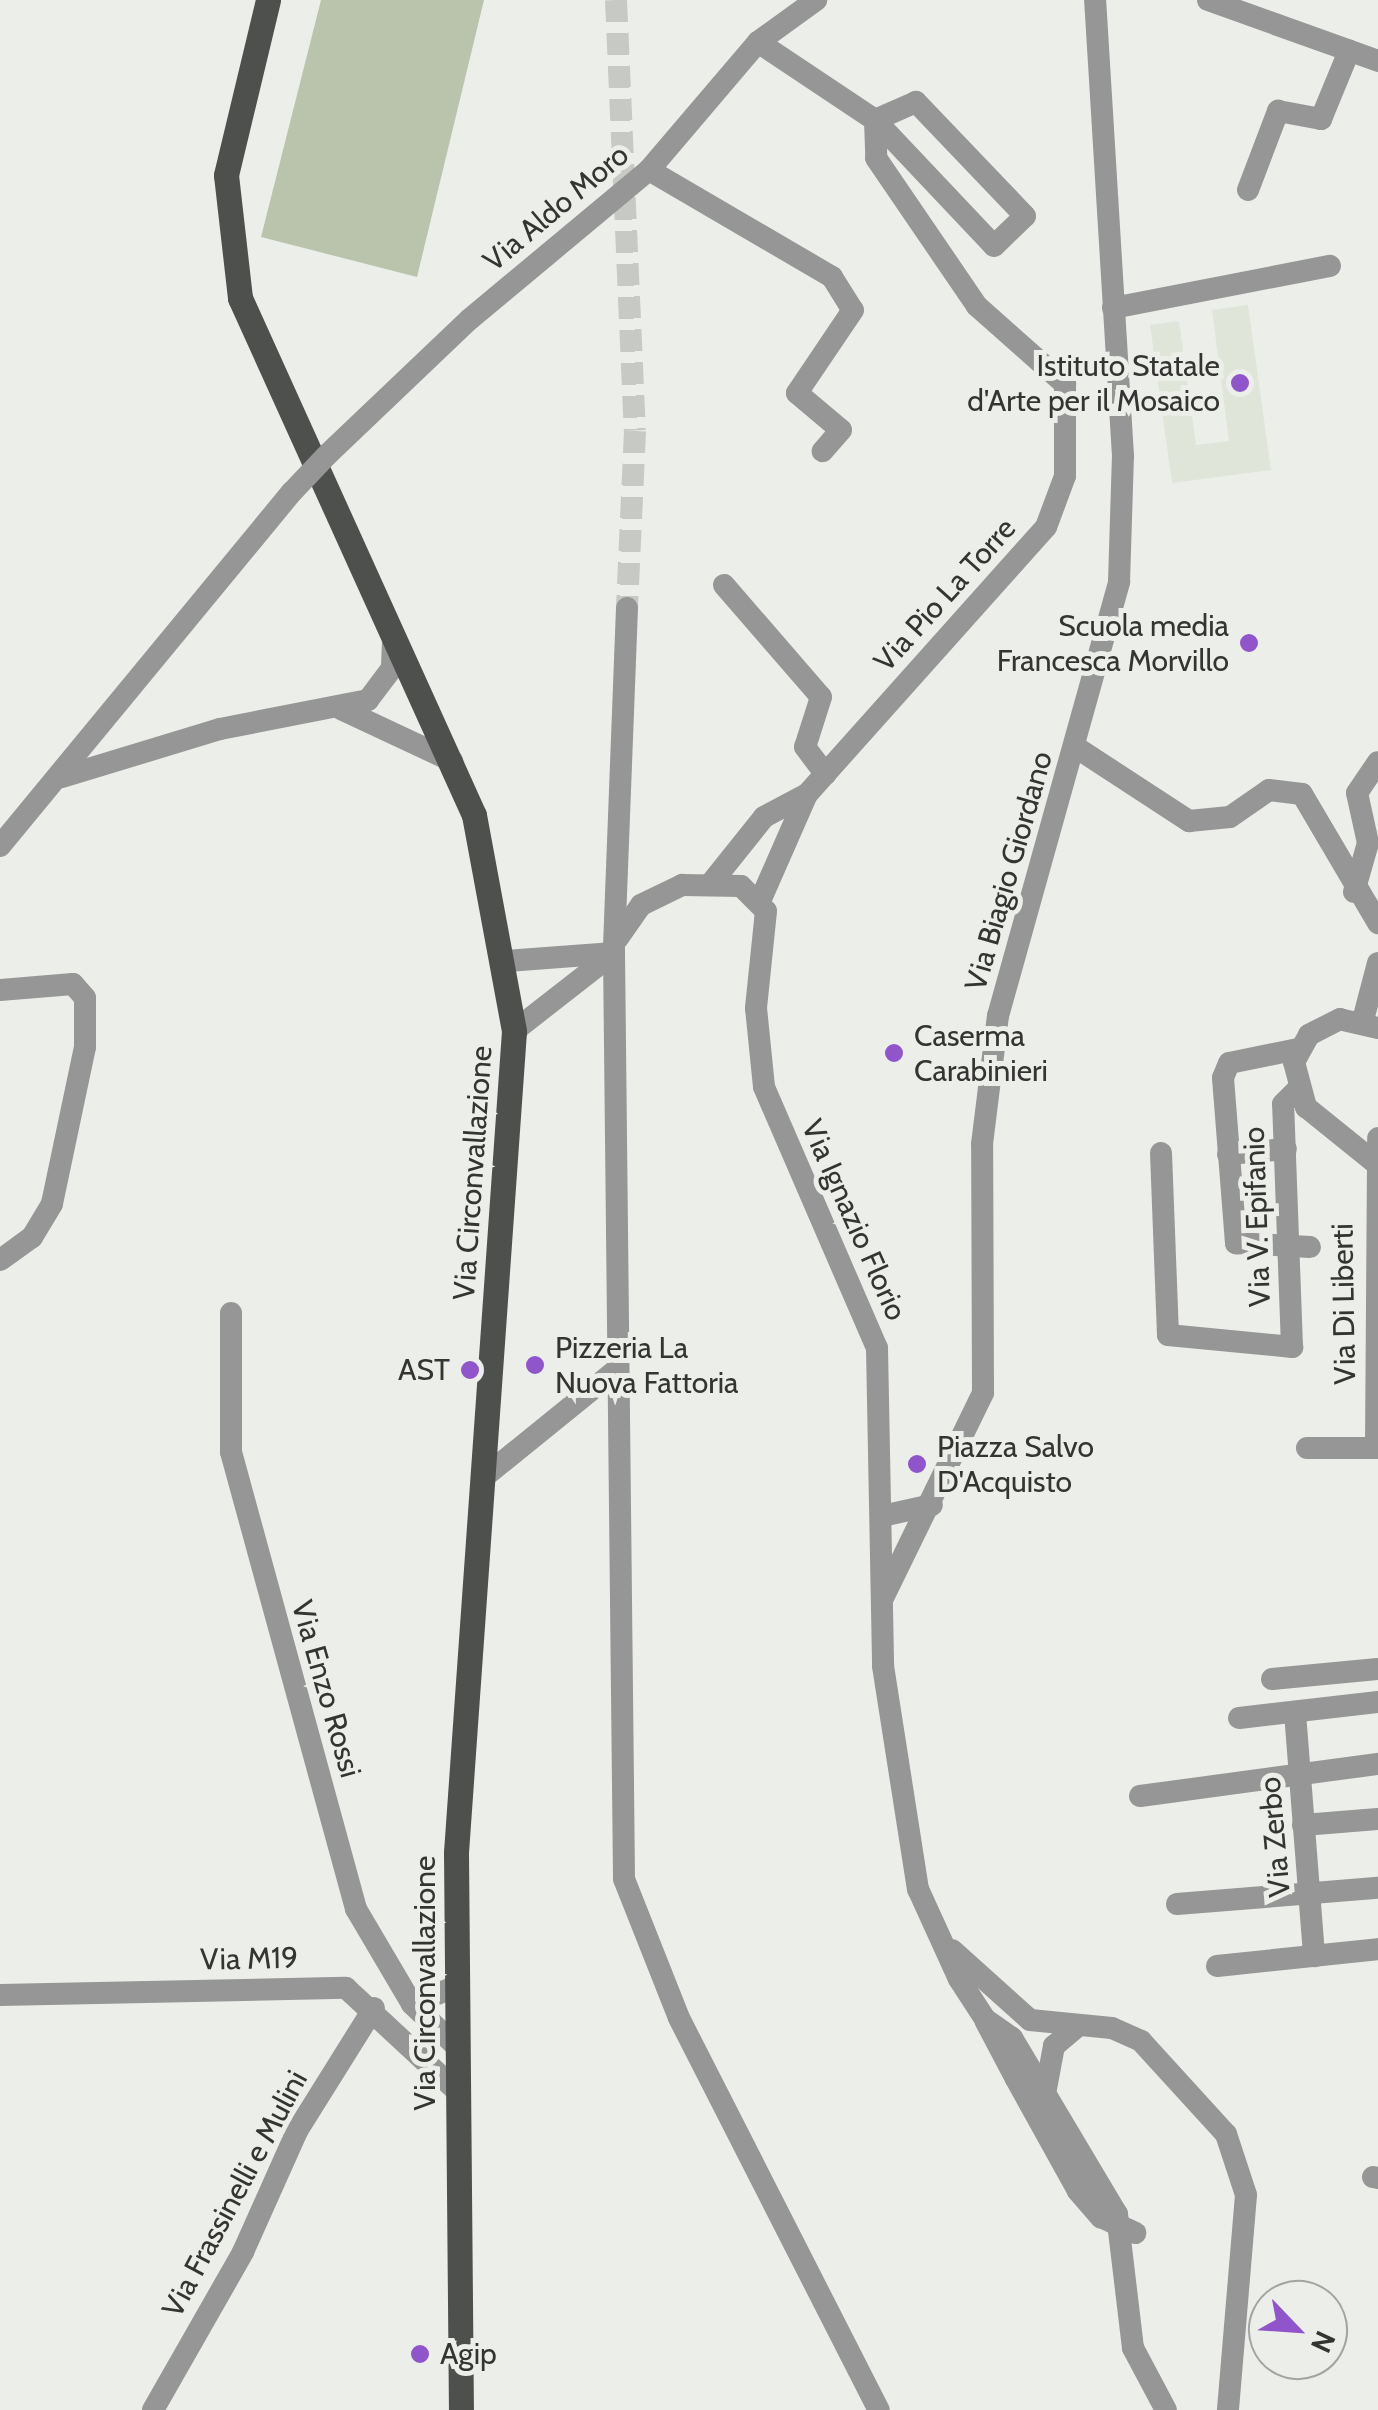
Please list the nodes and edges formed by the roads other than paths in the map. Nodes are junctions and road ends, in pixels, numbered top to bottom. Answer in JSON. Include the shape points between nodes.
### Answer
{"nodes":[{"id":1,"x":268,"y":0,"type":"edge"},
{"id":2,"x":816,"y":0,"type":"edge"},
{"id":3,"x":1094,"y":0,"type":"edge"},
{"id":4,"x":1208,"y":0,"type":"edge"},
{"id":5,"x":758,"y":42,"type":"junction"},
{"id":6,"x":1349,"y":50,"type":"junction"},
{"id":7,"x":1378,"y":61,"type":"edge"},
{"id":8,"x":875,"y":120,"type":"junction"},
{"id":9,"x":960,"y":152,"type":"junction"},
{"id":10,"x":649,"y":170,"type":"junction"},
{"id":11,"x":934,"y":182,"type":"junction"},
{"id":12,"x":1248,"y":190,"type":"dead end"},
{"id":13,"x":1330,"y":266,"type":"dead end"},
{"id":14,"x":1113,"y":308,"type":"junction"},
{"id":15,"x":823,"y":451,"type":"dead end"},
{"id":16,"x":724,"y":585,"type":"dead end"},
{"id":17,"x":627,"y":608,"type":"tunnel mouth"},
{"id":18,"x":393,"y":634,"type":"junction"},
{"id":19,"x":372,"y":709,"type":"junction"},
{"id":20,"x":432,"y":713,"type":"junction"},
{"id":21,"x":1077,"y":748,"type":"junction"},
{"id":22,"x":452,"y":762,"type":"junction"},
{"id":23,"x":1378,"y":762,"type":"edge"},
{"id":24,"x":825,"y":774,"type":"junction"},
{"id":25,"x":62,"y":777,"type":"junction"},
{"id":26,"x":807,"y":794,"type":"junction"},
{"id":27,"x":0,"y":846,"type":"edge"},
{"id":28,"x":712,"y":882,"type":"junction"},
{"id":29,"x":1354,"y":892,"type":"junction"},
{"id":30,"x":760,"y":899,"type":"junction"},
{"id":31,"x":1378,"y":923,"type":"edge"},
{"id":32,"x":614,"y":952,"type":"junction"},
{"id":33,"x":506,"y":961,"type":"junction"},
{"id":34,"x":1378,"y":963,"type":"edge"},
{"id":35,"x":0,"y":990,"type":"edge"},
{"id":36,"x":1370,"y":1024,"type":"edge"},
{"id":37,"x":514,"y":1031,"type":"junction"},
{"id":38,"x":1298,"y":1049,"type":"junction"},
{"id":39,"x":1296,"y":1092,"type":"junction"},
{"id":40,"x":1286,"y":1149,"type":"junction"},
{"id":41,"x":1161,"y":1153,"type":"dead end"},
{"id":42,"x":1228,"y":1154,"type":"junction"},
{"id":43,"x":1376,"y":1154,"type":"edge"},
{"id":44,"x":1300,"y":1244,"type":"junction"},
{"id":45,"x":0,"y":1260,"type":"edge"},
{"id":46,"x":232,"y":1314,"type":"dead end"},
{"id":47,"x":616,"y":1370,"type":"junction"},
{"id":48,"x":1308,"y":1448,"type":"dead end"},
{"id":49,"x":1377,"y":1448,"type":"edge"},
{"id":50,"x":484,"y":1477,"type":"junction"},
{"id":51,"x":932,"y":1505,"type":"junction"},
{"id":52,"x":882,"y":1516,"type":"junction"},
{"id":53,"x":882,"y":1599,"type":"junction"},
{"id":54,"x":1378,"y":1669,"type":"edge"},
{"id":55,"x":1272,"y":1679,"type":"dead end"},
{"id":56,"x":1378,"y":1702,"type":"edge"},
{"id":57,"x":1295,"y":1714,"type":"junction"},
{"id":58,"x":1239,"y":1718,"type":"dead end"},
{"id":59,"x":1378,"y":1764,"type":"edge"},
{"id":60,"x":1299,"y":1776,"type":"junction"},
{"id":61,"x":1140,"y":1796,"type":"dead end"},
{"id":62,"x":1378,"y":1818,"type":"edge"},
{"id":63,"x":1303,"y":1825,"type":"junction"},
{"id":64,"x":1378,"y":1888,"type":"edge"},
{"id":65,"x":1310,"y":1894,"type":"junction"},
{"id":66,"x":1177,"y":1904,"type":"dead end"},
{"id":67,"x":932,"y":1930,"type":"junction"},
{"id":68,"x":1378,"y":1949,"type":"edge"},
{"id":69,"x":1314,"y":1956,"type":"junction"},
{"id":70,"x":1217,"y":1966,"type":"dead end"},
{"id":71,"x":457,"y":1986,"type":"junction"},
{"id":72,"x":0,"y":1996,"type":"edge"},
{"id":73,"x":412,"y":2004,"type":"junction"},
{"id":74,"x":374,"y":2008,"type":"junction"},
{"id":75,"x":985,"y":2019,"type":"junction"},
{"id":76,"x":1078,"y":2026,"type":"junction"},
{"id":77,"x":457,"y":2047,"type":"junction"},
{"id":78,"x":457,"y":2091,"type":"junction"},
{"id":79,"x":1045,"y":2094,"type":"junction"},
{"id":80,"x":1136,"y":2233,"type":"dead end"},
{"id":81,"x":153,"y":2410,"type":"edge"},
{"id":82,"x":462,"y":2410,"type":"edge"},
{"id":83,"x":880,"y":2410,"type":"edge"},
{"id":84,"x":1166,"y":2410,"type":"edge"},
{"id":85,"x":1228,"y":2410,"type":"edge"}],
"edges":[{"from":1,"to":18,"type":"main road","name":"Via Circonvallazione","via":[[233,114],[226,175],[240,298]]},
{"from":2,"to":5,"type":"street","name":"Via Aldo Moro"},
{"from":3,"to":14,"type":"street","name":"Via Biagio Giordano"},
{"from":4,"to":6,"type":"street"},
{"from":5,"to":8,"type":"street"},
{"from":5,"to":10,"type":"street","name":"Via Aldo Moro"},
{"from":6,"to":7,"type":"street"},
{"from":6,"to":12,"type":"street","via":[[1321,119],[1278,112]]},
{"from":8,"to":9,"type":"street","via":[[916,102]]},
{"from":8,"to":11,"type":"street"},
{"from":8,"to":24,"type":"street","name":"Via Pio La Torre","via":[[876,158],[977,306],[1066,384],[1065,476],[1046,527]]},
{"from":9,"to":11,"type":"street"},
{"from":9,"to":11,"type":"street","via":[[1025,216],[994,246]]},
{"from":10,"to":15,"type":"street","via":[[832,277],[854,310],[797,393],[840,430]]},
{"from":10,"to":25,"type":"street","name":"Via Aldo Moro","bridge":true,"via":[[470,319],[327,455]]},
{"from":13,"to":14,"type":"street"},
{"from":14,"to":21,"type":"street","name":"Via Biagio Giordano","via":[[1120,566]]},
{"from":16,"to":24,"type":"street","via":[[821,697],[805,746]]},
{"from":17,"to":32,"type":"street"},
{"from":18,"to":19,"type":"street","via":[[392,668]]},
{"from":18,"to":20,"type":"main road","name":"Via Circonvallazione"},
{"from":19,"to":20,"type":"street","via":[[410,698]]},
{"from":19,"to":22,"type":"street"},
{"from":19,"to":25,"type":"street","via":[[338,708],[220,729]]},
{"from":20,"to":22,"type":"main road","name":"Via Circonvallazione"},
{"from":21,"to":29,"type":"street","via":[[1189,821],[1230,817],[1269,790],[1302,794]]},
{"from":21,"to":51,"type":"street","name":"Via Biagio Giordano","via":[[1002,999],[988,1086],[983,1393]]},
{"from":22,"to":33,"type":"main road","name":"Via Circonvallazione","via":[[474,815]]},
{"from":23,"to":29,"type":"street","via":[[1358,793],[1368,843]]},
{"from":24,"to":26,"type":"street","name":"Via Pio La Torre"},
{"from":25,"to":27,"type":"street"},
{"from":26,"to":28,"type":"street","via":[[764,817]]},
{"from":26,"to":30,"type":"street"},
{"from":28,"to":30,"type":"street"},
{"from":28,"to":32,"type":"street","via":[[641,906],[621,926]]},
{"from":29,"to":31,"type":"street"},
{"from":30,"to":52,"type":"street","name":"Via Ignazio Florio","via":[[758,1061],[866,1307],[881,1389]]},
{"from":32,"to":33,"type":"street"},
{"from":32,"to":37,"type":"street"},
{"from":32,"to":47,"type":"street"},
{"from":33,"to":37,"type":"main road","name":"Via Circonvallazione"},
{"from":34,"to":36,"type":"street"},
{"from":35,"to":45,"type":"street","via":[[72,984],[86,998],[85,1046],[52,1204],[32,1237]]},
{"from":36,"to":38,"type":"street","via":[[1318,1028]]},
{"from":37,"to":50,"type":"main road","name":"Via Circonvallazione"},
{"from":38,"to":39,"type":"street","name":"Via V. Epifanio"},
{"from":38,"to":42,"type":"street","via":[[1228,1063]]},
{"from":39,"to":40,"type":"street","name":"Via V. Epifanio","via":[[1284,1104]]},
{"from":39,"to":43,"type":"street"},
{"from":40,"to":42,"type":"street"},
{"from":40,"to":44,"type":"street","name":"Via V. Epifanio"},
{"from":41,"to":44,"type":"street","name":"Via V. Epifanio","via":[[1168,1335],[1292,1347]]},
{"from":42,"to":44,"type":"street","via":[[1236,1243]]},
{"from":43,"to":49,"type":"street","name":"Via Di Liberti"},
{"from":46,"to":73,"type":"street","name":"Via Enzo Rossi","via":[[231,1452],[356,1909]]},
{"from":47,"to":50,"type":"street"},
{"from":47,"to":83,"type":"street","via":[[630,1908]]},
{"from":48,"to":49,"type":"street"},
{"from":50,"to":71,"type":"main road","name":"Via Circonvallazione","via":[[456,1852]]},
{"from":51,"to":52,"type":"street"},
{"from":51,"to":53,"type":"street","name":"Via Biagio Giordano"},
{"from":52,"to":53,"type":"street","name":"Via Ignazio Florio"},
{"from":53,"to":67,"type":"street","name":"Via Ignazio Florio","via":[[892,1764]]},
{"from":54,"to":55,"type":"street"},
{"from":56,"to":57,"type":"street"},
{"from":57,"to":58,"type":"street"},
{"from":57,"to":60,"type":"street","name":"Via Zerbo"},
{"from":59,"to":60,"type":"street"},
{"from":60,"to":61,"type":"street"},
{"from":60,"to":63,"type":"street","name":"Via Zerbo"},
{"from":62,"to":63,"type":"street"},
{"from":63,"to":65,"type":"street","name":"Via Zerbo"},
{"from":64,"to":65,"type":"street"},
{"from":65,"to":66,"type":"street"},
{"from":65,"to":69,"type":"street","name":"Via Zerbo"},
{"from":67,"to":75,"type":"street","name":"Via Ignazio Florio"},
{"from":67,"to":76,"type":"street","via":[[1030,2020]]},
{"from":68,"to":69,"type":"street"},
{"from":69,"to":70,"type":"street"},
{"from":71,"to":73,"type":"street"},
{"from":71,"to":77,"type":"main road","name":"Via Circonvallazione"},
{"from":72,"to":74,"type":"street","name":"Via M19","via":[[346,1988]]},
{"from":73,"to":77,"type":"street","name":"Via Enzo Rossi"},
{"from":74,"to":78,"type":"street","name":"Via M19"},
{"from":74,"to":81,"type":"street","name":"Via Frassinelli e Mulini","via":[[297,2131],[243,2252]]},
{"from":75,"to":79,"type":"street","name":"Via Ignazio Florio","via":[[1012,2038]]},
{"from":75,"to":80,"type":"street","bridge":true,"via":[[1078,2191],[1101,2217]]},
{"from":76,"to":79,"type":"street","via":[[1054,2046]]},
{"from":76,"to":85,"type":"street","via":[[1141,2041],[1226,2134],[1246,2210]]},
{"from":77,"to":78,"type":"main road","name":"Via Circonvallazione"},
{"from":78,"to":82,"type":"main road","name":"Via Circonvallazione"},
{"from":79,"to":84,"type":"street","name":"Via Ignazio Florio","via":[[1117,2214],[1133,2348]]}]}
